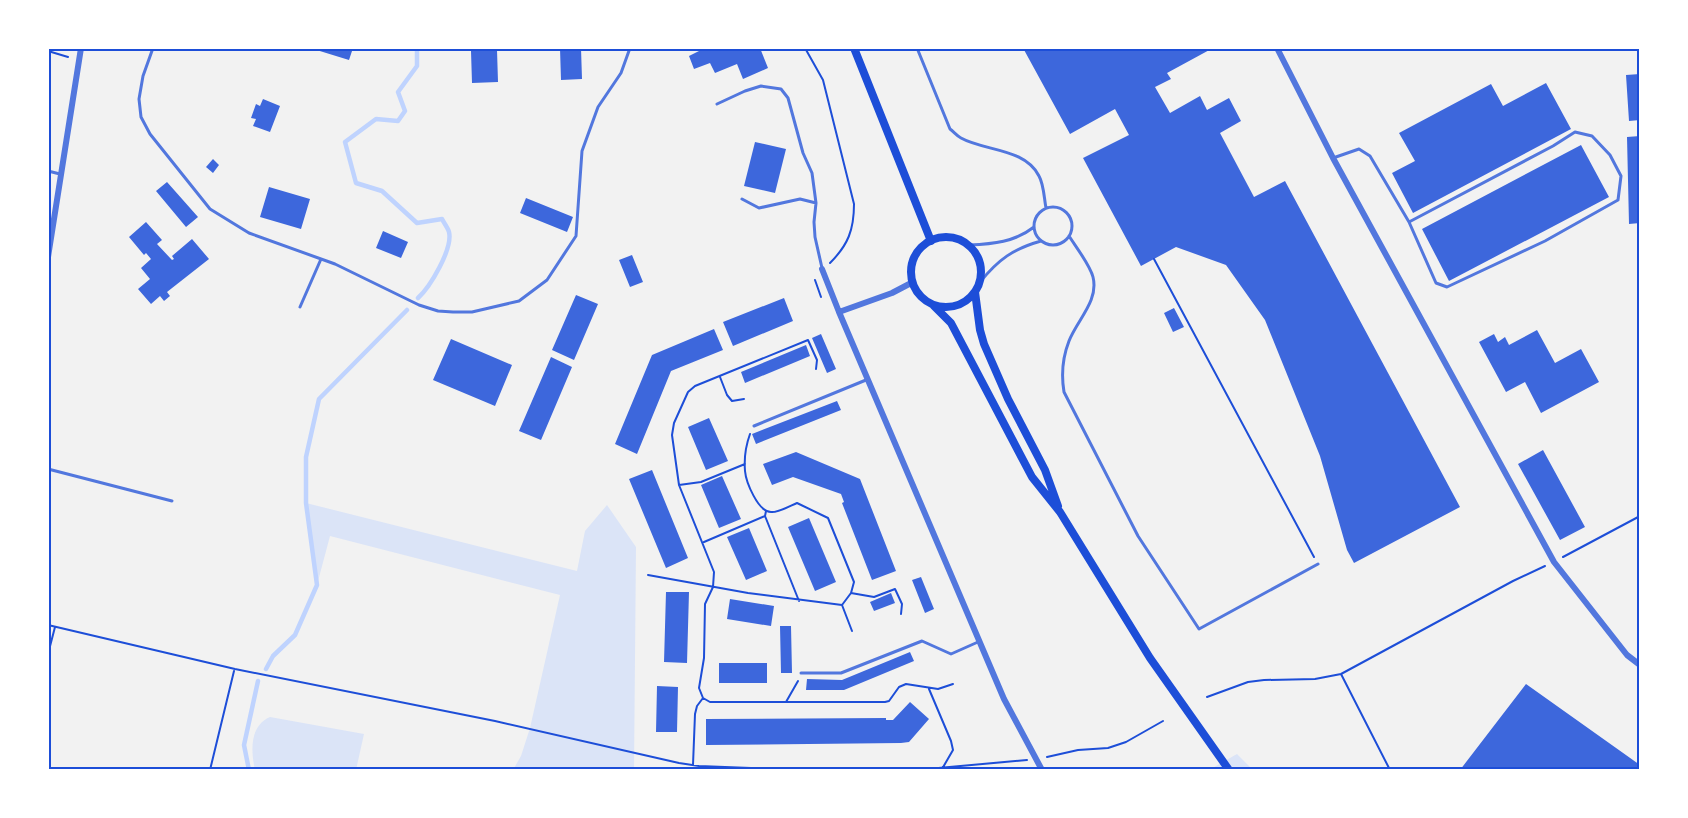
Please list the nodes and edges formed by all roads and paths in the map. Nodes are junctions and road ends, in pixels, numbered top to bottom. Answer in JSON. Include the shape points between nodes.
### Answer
{"nodes":[{"id":1,"x":81,"y":48,"type":"edge"},
{"id":2,"x":153,"y":48,"type":"edge"},
{"id":3,"x":630,"y":48,"type":"edge"},
{"id":4,"x":805,"y":48,"type":"edge"},
{"id":5,"x":854,"y":48,"type":"edge"},
{"id":6,"x":917,"y":48,"type":"edge"},
{"id":7,"x":1277,"y":48,"type":"edge"},
{"id":8,"x":48,"y":51,"type":"edge"},
{"id":9,"x":80,"y":60,"type":"junction"},
{"id":10,"x":717,"y":104,"type":"dead end"},
{"id":11,"x":1333,"y":158,"type":"junction"},
{"id":12,"x":48,"y":171,"type":"edge"},
{"id":13,"x":62,"y":174,"type":"junction"},
{"id":14,"x":742,"y":200,"type":"dead end"},
{"id":15,"x":816,"y":203,"type":"junction"},
{"id":16,"x":1046,"y":208,"type":"junction"},
{"id":17,"x":1409,"y":222,"type":"junction"},
{"id":18,"x":1034,"y":227,"type":"junction"},
{"id":19,"x":1069,"y":236,"type":"junction"},
{"id":20,"x":930,"y":241,"type":"junction"},
{"id":21,"x":1041,"y":241,"type":"junction"},
{"id":22,"x":969,"y":245,"type":"junction"},
{"id":23,"x":48,"y":257,"type":"edge"},
{"id":24,"x":321,"y":259,"type":"junction"},
{"id":25,"x":1154,"y":259,"type":"dead end"},
{"id":26,"x":822,"y":269,"type":"junction"},
{"id":27,"x":913,"y":282,"type":"junction"},
{"id":28,"x":980,"y":282,"type":"junction"},
{"id":29,"x":975,"y":292,"type":"junction"},
{"id":30,"x":934,"y":306,"type":"junction"},
{"id":31,"x":300,"y":307,"type":"dead end"},
{"id":32,"x":839,"y":312,"type":"junction"},
{"id":33,"x":816,"y":369,"type":"dead end"},
{"id":34,"x":719,"y":375,"type":"junction"},
{"id":35,"x":866,"y":380,"type":"junction"},
{"id":36,"x":744,"y":399,"type":"dead end"},
{"id":37,"x":753,"y":426,"type":"joint"},
{"id":38,"x":745,"y":464,"type":"junction"},
{"id":39,"x":48,"y":469,"type":"edge"},
{"id":40,"x":679,"y":485,"type":"junction"},
{"id":41,"x":172,"y":501,"type":"dead end"},
{"id":42,"x":766,"y":511,"type":"junction"},
{"id":43,"x":1060,"y":512,"type":"junction"},
{"id":44,"x":765,"y":516,"type":"junction"},
{"id":45,"x":1640,"y":516,"type":"edge"},
{"id":46,"x":704,"y":542,"type":"junction"},
{"id":47,"x":1554,"y":562,"type":"junction"},
{"id":48,"x":1318,"y":564,"type":"joint"},
{"id":49,"x":648,"y":575,"type":"dead end"},
{"id":50,"x":713,"y":587,"type":"junction"},
{"id":51,"x":851,"y":593,"type":"junction"},
{"id":52,"x":799,"y":601,"type":"junction"},
{"id":53,"x":842,"y":605,"type":"junction"},
{"id":54,"x":901,"y":614,"type":"dead end"},
{"id":55,"x":48,"y":625,"type":"edge"},
{"id":56,"x":56,"y":627,"type":"junction"},
{"id":57,"x":852,"y":631,"type":"dead end"},
{"id":58,"x":979,"y":641,"type":"junction"},
{"id":59,"x":48,"y":654,"type":"edge"},
{"id":60,"x":1640,"y":665,"type":"edge"},
{"id":61,"x":235,"y":669,"type":"junction"},
{"id":62,"x":801,"y":673,"type":"joint"},
{"id":63,"x":1341,"y":674,"type":"junction"},
{"id":64,"x":953,"y":684,"type":"dead end"},
{"id":65,"x":929,"y":689,"type":"junction"},
{"id":66,"x":1207,"y":697,"type":"dead end"},
{"id":67,"x":703,"y":698,"type":"junction"},
{"id":68,"x":786,"y":703,"type":"junction"},
{"id":69,"x":693,"y":765,"type":"junction"},
{"id":70,"x":699,"y":768,"type":"edge"},
{"id":71,"x":942,"y":769,"type":"edge"},
{"id":72,"x":210,"y":770,"type":"edge"},
{"id":73,"x":801,"y":770,"type":"edge"},
{"id":74,"x":1042,"y":770,"type":"edge"},
{"id":75,"x":1229,"y":770,"type":"edge"},
{"id":76,"x":1390,"y":770,"type":"edge"}],
"edges":[{"from":1,"to":9,"type":"street"},
{"from":2,"to":24,"type":"lane","via":[[142,76],[139,99],[141,117],[150,134],[210,209],[249,233]]},
{"from":3,"to":24,"type":"lane","via":[[621,72],[598,107],[582,151],[576,236],[537,289],[519,301],[499,307],[472,312],[438,311]]},
{"from":4,"to":26,"type":"path","via":[[823,80],[854,204],[854,223],[847,242]]},
{"from":5,"to":20,"type":"main road"},
{"from":6,"to":16,"type":"lane","via":[[950,129],[962,138],[1001,149],[1036,171]]},
{"from":7,"to":11,"type":"street"},
{"from":8,"to":9,"type":"path"},
{"from":9,"to":13,"type":"street"},
{"from":10,"to":15,"type":"lane","via":[[761,86],[781,89],[788,98],[812,173]]},
{"from":11,"to":17,"type":"lane","via":[[1359,149],[1370,156]]},
{"from":11,"to":47,"type":"street"},
{"from":12,"to":13,"type":"lane"},
{"from":13,"to":23,"type":"street"},
{"from":14,"to":15,"type":"lane","via":[[759,208],[800,199]]},
{"from":15,"to":26,"type":"lane","via":[[815,230]]},
{"from":16,"to":18,"type":"lane","via":[[1039,212]]},
{"from":16,"to":19,"type":"lane","via":[[1062,208],[1068,213],[1072,228]]},
{"from":17,"to":17,"type":"lane","via":[[1575,132],[1592,136],[1610,155],[1621,176],[1618,200],[1545,241],[1447,287],[1436,283]]},
{"from":18,"to":21,"type":"lane"},
{"from":18,"to":22,"type":"lane","via":[[1005,242]]},
{"from":19,"to":21,"type":"lane","via":[[1056,244]]},
{"from":19,"to":48,"type":"lane","via":[[1093,276],[1094,294],[1063,358],[1064,392],[1138,536],[1199,629]]},
{"from":20,"to":22,"type":"main road","via":[[946,237]]},
{"from":20,"to":27,"type":"main road","via":[[914,258]]},
{"from":21,"to":28,"type":"lane","via":[[1001,259]]},
{"from":22,"to":28,"type":"main road","via":[[980,262]]},
{"from":24,"to":31,"type":"lane"},
{"from":25,"to":48,"type":"path"},
{"from":26,"to":32,"type":"street"},
{"from":27,"to":30,"type":"main road","via":[[917,292]]},
{"from":27,"to":32,"type":"street"},
{"from":28,"to":29,"type":"main road"},
{"from":29,"to":30,"type":"main road","via":[[957,306]]},
{"from":29,"to":43,"type":"main road","via":[[984,344],[1045,470]]},
{"from":30,"to":43,"type":"main road","via":[[951,323],[1032,477]]},
{"from":32,"to":35,"type":"street"},
{"from":33,"to":34,"type":"path","via":[[817,360],[808,340]]},
{"from":34,"to":36,"type":"path","via":[[732,401]]},
{"from":34,"to":40,"type":"path","via":[[688,392],[674,423]]},
{"from":35,"to":37,"type":"lane"},
{"from":35,"to":58,"type":"street"},
{"from":37,"to":38,"type":"path"},
{"from":38,"to":40,"type":"path","via":[[701,482]]},
{"from":38,"to":42,"type":"path","via":[[745,475],[758,505]]},
{"from":39,"to":41,"type":"lane"},
{"from":40,"to":46,"type":"path"},
{"from":42,"to":44,"type":"path"},
{"from":42,"to":51,"type":"path","via":[[772,513],[797,503],[828,518],[854,582]]},
{"from":43,"to":75,"type":"main road","via":[[1150,658]]},
{"from":44,"to":46,"type":"path"},
{"from":44,"to":52,"type":"path"},
{"from":45,"to":47,"type":"path"},
{"from":46,"to":50,"type":"path","via":[[714,572]]},
{"from":47,"to":60,"type":"street","via":[[1627,655]]},
{"from":47,"to":63,"type":"path"},
{"from":49,"to":50,"type":"path"},
{"from":50,"to":52,"type":"path"},
{"from":50,"to":67,"type":"path","via":[[705,604],[699,688]]},
{"from":51,"to":53,"type":"path"},
{"from":51,"to":54,"type":"path","via":[[874,597],[895,589],[902,604]]},
{"from":52,"to":53,"type":"path"},
{"from":53,"to":57,"type":"path"},
{"from":55,"to":56,"type":"path"},
{"from":56,"to":59,"type":"path"},
{"from":56,"to":61,"type":"path"},
{"from":58,"to":62,"type":"lane","via":[[951,654],[922,641],[841,673]]},
{"from":58,"to":74,"type":"street"},
{"from":61,"to":69,"type":"path"},
{"from":61,"to":72,"type":"path"},
{"from":62,"to":68,"type":"path"},
{"from":63,"to":66,"type":"path","via":[[1248,682]]},
{"from":63,"to":76,"type":"path"},
{"from":64,"to":65,"type":"path"},
{"from":65,"to":68,"type":"path","via":[[906,684],[885,702]]},
{"from":65,"to":71,"type":"path","via":[[951,741],[952,750]]},
{"from":67,"to":68,"type":"path","via":[[710,702]]},
{"from":67,"to":69,"type":"path","via":[[695,714]]},
{"from":69,"to":70,"type":"path"},
{"from":70,"to":73,"type":"path"}]}
